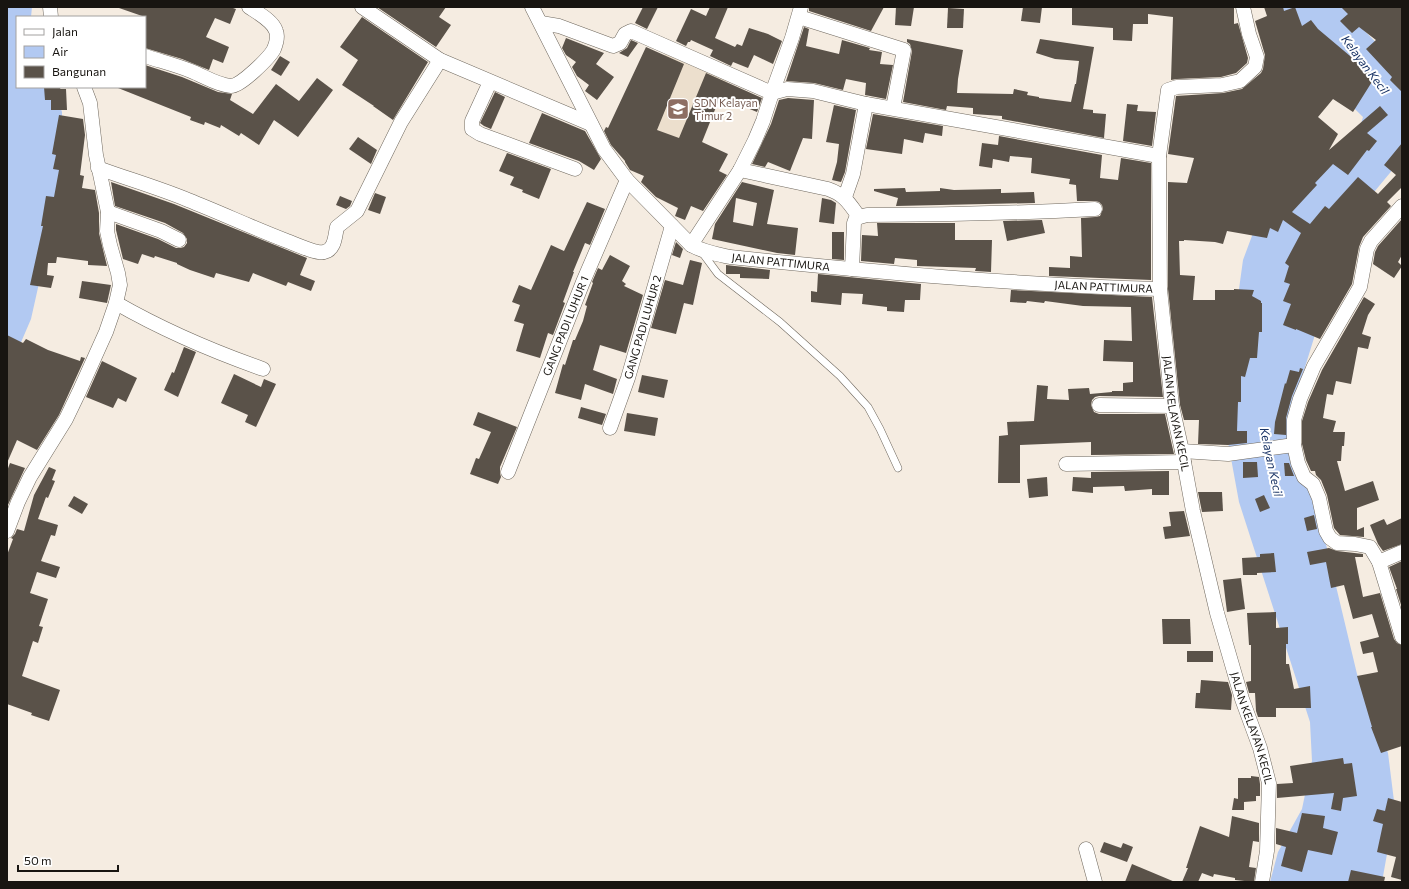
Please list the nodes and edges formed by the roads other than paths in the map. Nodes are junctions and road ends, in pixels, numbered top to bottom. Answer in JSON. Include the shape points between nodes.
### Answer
{"nodes":[{"id":1,"x":249,"y":7,"type":"edge"},
{"id":2,"x":362,"y":7,"type":"edge"},
{"id":3,"x":532,"y":7,"type":"edge"},
{"id":4,"x":1243,"y":7,"type":"edge"},
{"id":5,"x":800,"y":12,"type":"edge"},
{"id":6,"x":541,"y":23,"type":"junction"},
{"id":7,"x":146,"y":56,"type":"edge"},
{"id":8,"x":440,"y":60,"type":"junction"},
{"id":9,"x":490,"y":82,"type":"junction"},
{"id":10,"x":84,"y":88,"type":"edge"},
{"id":11,"x":772,"y":93,"type":"junction"},
{"id":12,"x":866,"y":104,"type":"junction"},
{"id":13,"x":893,"y":108,"type":"junction"},
{"id":14,"x":591,"y":124,"type":"junction"},
{"id":15,"x":1159,"y":156,"type":"junction"},
{"id":16,"x":98,"y":168,"type":"junction"},
{"id":17,"x":575,"y":169,"type":"dead end"},
{"id":18,"x":740,"y":170,"type":"junction"},
{"id":19,"x":627,"y":180,"type":"junction"},
{"id":20,"x":845,"y":198,"type":"junction"},
{"id":21,"x":1402,"y":206,"type":"edge"},
{"id":22,"x":1095,"y":209,"type":"dead end"},
{"id":23,"x":108,"y":212,"type":"junction"},
{"id":24,"x":859,"y":217,"type":"junction"},
{"id":25,"x":672,"y":226,"type":"junction"},
{"id":26,"x":179,"y":240,"type":"dead end"},
{"id":27,"x":695,"y":247,"type":"junction"},
{"id":28,"x":852,"y":269,"type":"junction"},
{"id":29,"x":1160,"y":289,"type":"junction"},
{"id":30,"x":116,"y":303,"type":"junction"},
{"id":31,"x":262,"y":369,"type":"dead end"},
{"id":32,"x":1099,"y":405,"type":"dead end"},
{"id":33,"x":1172,"y":406,"type":"junction"},
{"id":34,"x":610,"y":428,"type":"dead end"},
{"id":35,"x":1292,"y":445,"type":"junction"},
{"id":36,"x":1184,"y":456,"type":"junction"},
{"id":37,"x":1066,"y":464,"type":"dead end"},
{"id":38,"x":898,"y":468,"type":"dead end"},
{"id":39,"x":508,"y":472,"type":"dead end"},
{"id":40,"x":7,"y":531,"type":"edge"},
{"id":41,"x":1402,"y":552,"type":"edge"},
{"id":42,"x":1379,"y":562,"type":"junction"},
{"id":43,"x":1397,"y":606,"type":"edge"},
{"id":44,"x":1402,"y":637,"type":"edge"},
{"id":45,"x":1086,"y":849,"type":"dead end"},
{"id":46,"x":1095,"y":882,"type":"edge"},
{"id":47,"x":1262,"y":882,"type":"edge"}],
"edges":[{"from":1,"to":7,"type":"street","via":[[272,24],[277,37],[274,49],[241,83],[233,86],[220,84]]},
{"from":2,"to":8,"type":"street"},
{"from":3,"to":6,"type":"street","name":"JALAN PATTIMURA"},
{"from":4,"to":15,"type":"street","name":"JALAN KELAYAN KECIL","via":[[1257,57],[1255,67],[1240,81],[1168,90]]},
{"from":5,"to":11,"type":"street"},
{"from":5,"to":13,"type":"street","via":[[904,50]]},
{"from":6,"to":11,"type":"street","via":[[558,26],[613,46],[620,43],[625,34],[631,31]]},
{"from":6,"to":14,"type":"street","name":"JALAN PATTIMURA"},
{"from":8,"to":9,"type":"street"},
{"from":8,"to":16,"type":"street","via":[[401,122],[357,211],[337,227],[334,244],[325,252],[321,253],[276,237],[187,199]]},
{"from":9,"to":14,"type":"street"},
{"from":9,"to":17,"type":"street","via":[[472,122],[472,129]]},
{"from":10,"to":16,"type":"street","via":[[90,103]]},
{"from":11,"to":12,"type":"street","via":[[787,89],[812,91]]},
{"from":11,"to":18,"type":"street","via":[[763,121]]},
{"from":12,"to":13,"type":"street"},
{"from":12,"to":20,"type":"street","via":[[854,174]]},
{"from":13,"to":15,"type":"street"},
{"from":14,"to":19,"type":"street","name":"JALAN PATTIMURA","via":[[604,149]]},
{"from":15,"to":29,"type":"street","name":"JALAN KELAYAN KECIL"},
{"from":16,"to":23,"type":"street"},
{"from":18,"to":20,"type":"street","via":[[828,190]]},
{"from":18,"to":27,"type":"street"},
{"from":19,"to":25,"type":"street","name":"JALAN PATTIMURA"},
{"from":19,"to":39,"type":"street","name":"GANG PADI LUHUR 1","via":[[583,282]]},
{"from":20,"to":24,"type":"street"},
{"from":21,"to":35,"type":"street","via":[[1367,249],[1360,286],[1314,366],[1300,399],[1294,420]]},
{"from":22,"to":24,"type":"street","via":[[1012,214]]},
{"from":23,"to":26,"type":"street"},
{"from":23,"to":30,"type":"street","via":[[107,231],[120,285]]},
{"from":24,"to":28,"type":"street","via":[[854,223]]},
{"from":25,"to":27,"type":"street","name":"JALAN PATTIMURA"},
{"from":25,"to":34,"type":"street","name":"GANG PADI LUHUR 2","via":[[628,378]]},
{"from":27,"to":28,"type":"street","name":"JALAN PATTIMURA","via":[[712,254],[730,257]]},
{"from":27,"to":38,"type":"lane","via":[[718,274],[780,322],[840,376],[868,407]]},
{"from":28,"to":29,"type":"street","name":"JALAN PATTIMURA","via":[[1026,284]]},
{"from":29,"to":33,"type":"street","name":"JALAN KELAYAN KECIL"},
{"from":30,"to":31,"type":"street","via":[[172,333]]},
{"from":30,"to":40,"type":"street","via":[[79,392],[66,419],[30,477]]},
{"from":32,"to":33,"type":"street"},
{"from":33,"to":36,"type":"street","name":"JALAN KELAYAN KECIL"},
{"from":35,"to":36,"type":"street","via":[[1228,454]]},
{"from":35,"to":42,"type":"street","via":[[1304,477],[1313,484],[1319,498],[1326,531],[1330,538],[1337,542],[1370,547]]},
{"from":36,"to":37,"type":"street"},
{"from":36,"to":47,"type":"street","name":"JALAN KELAYAN KECIL","via":[[1193,511],[1216,613],[1269,783],[1267,851]]},
{"from":41,"to":42,"type":"street"},
{"from":42,"to":43,"type":"street"},
{"from":43,"to":44,"type":"street"},
{"from":45,"to":46,"type":"street"}]}
